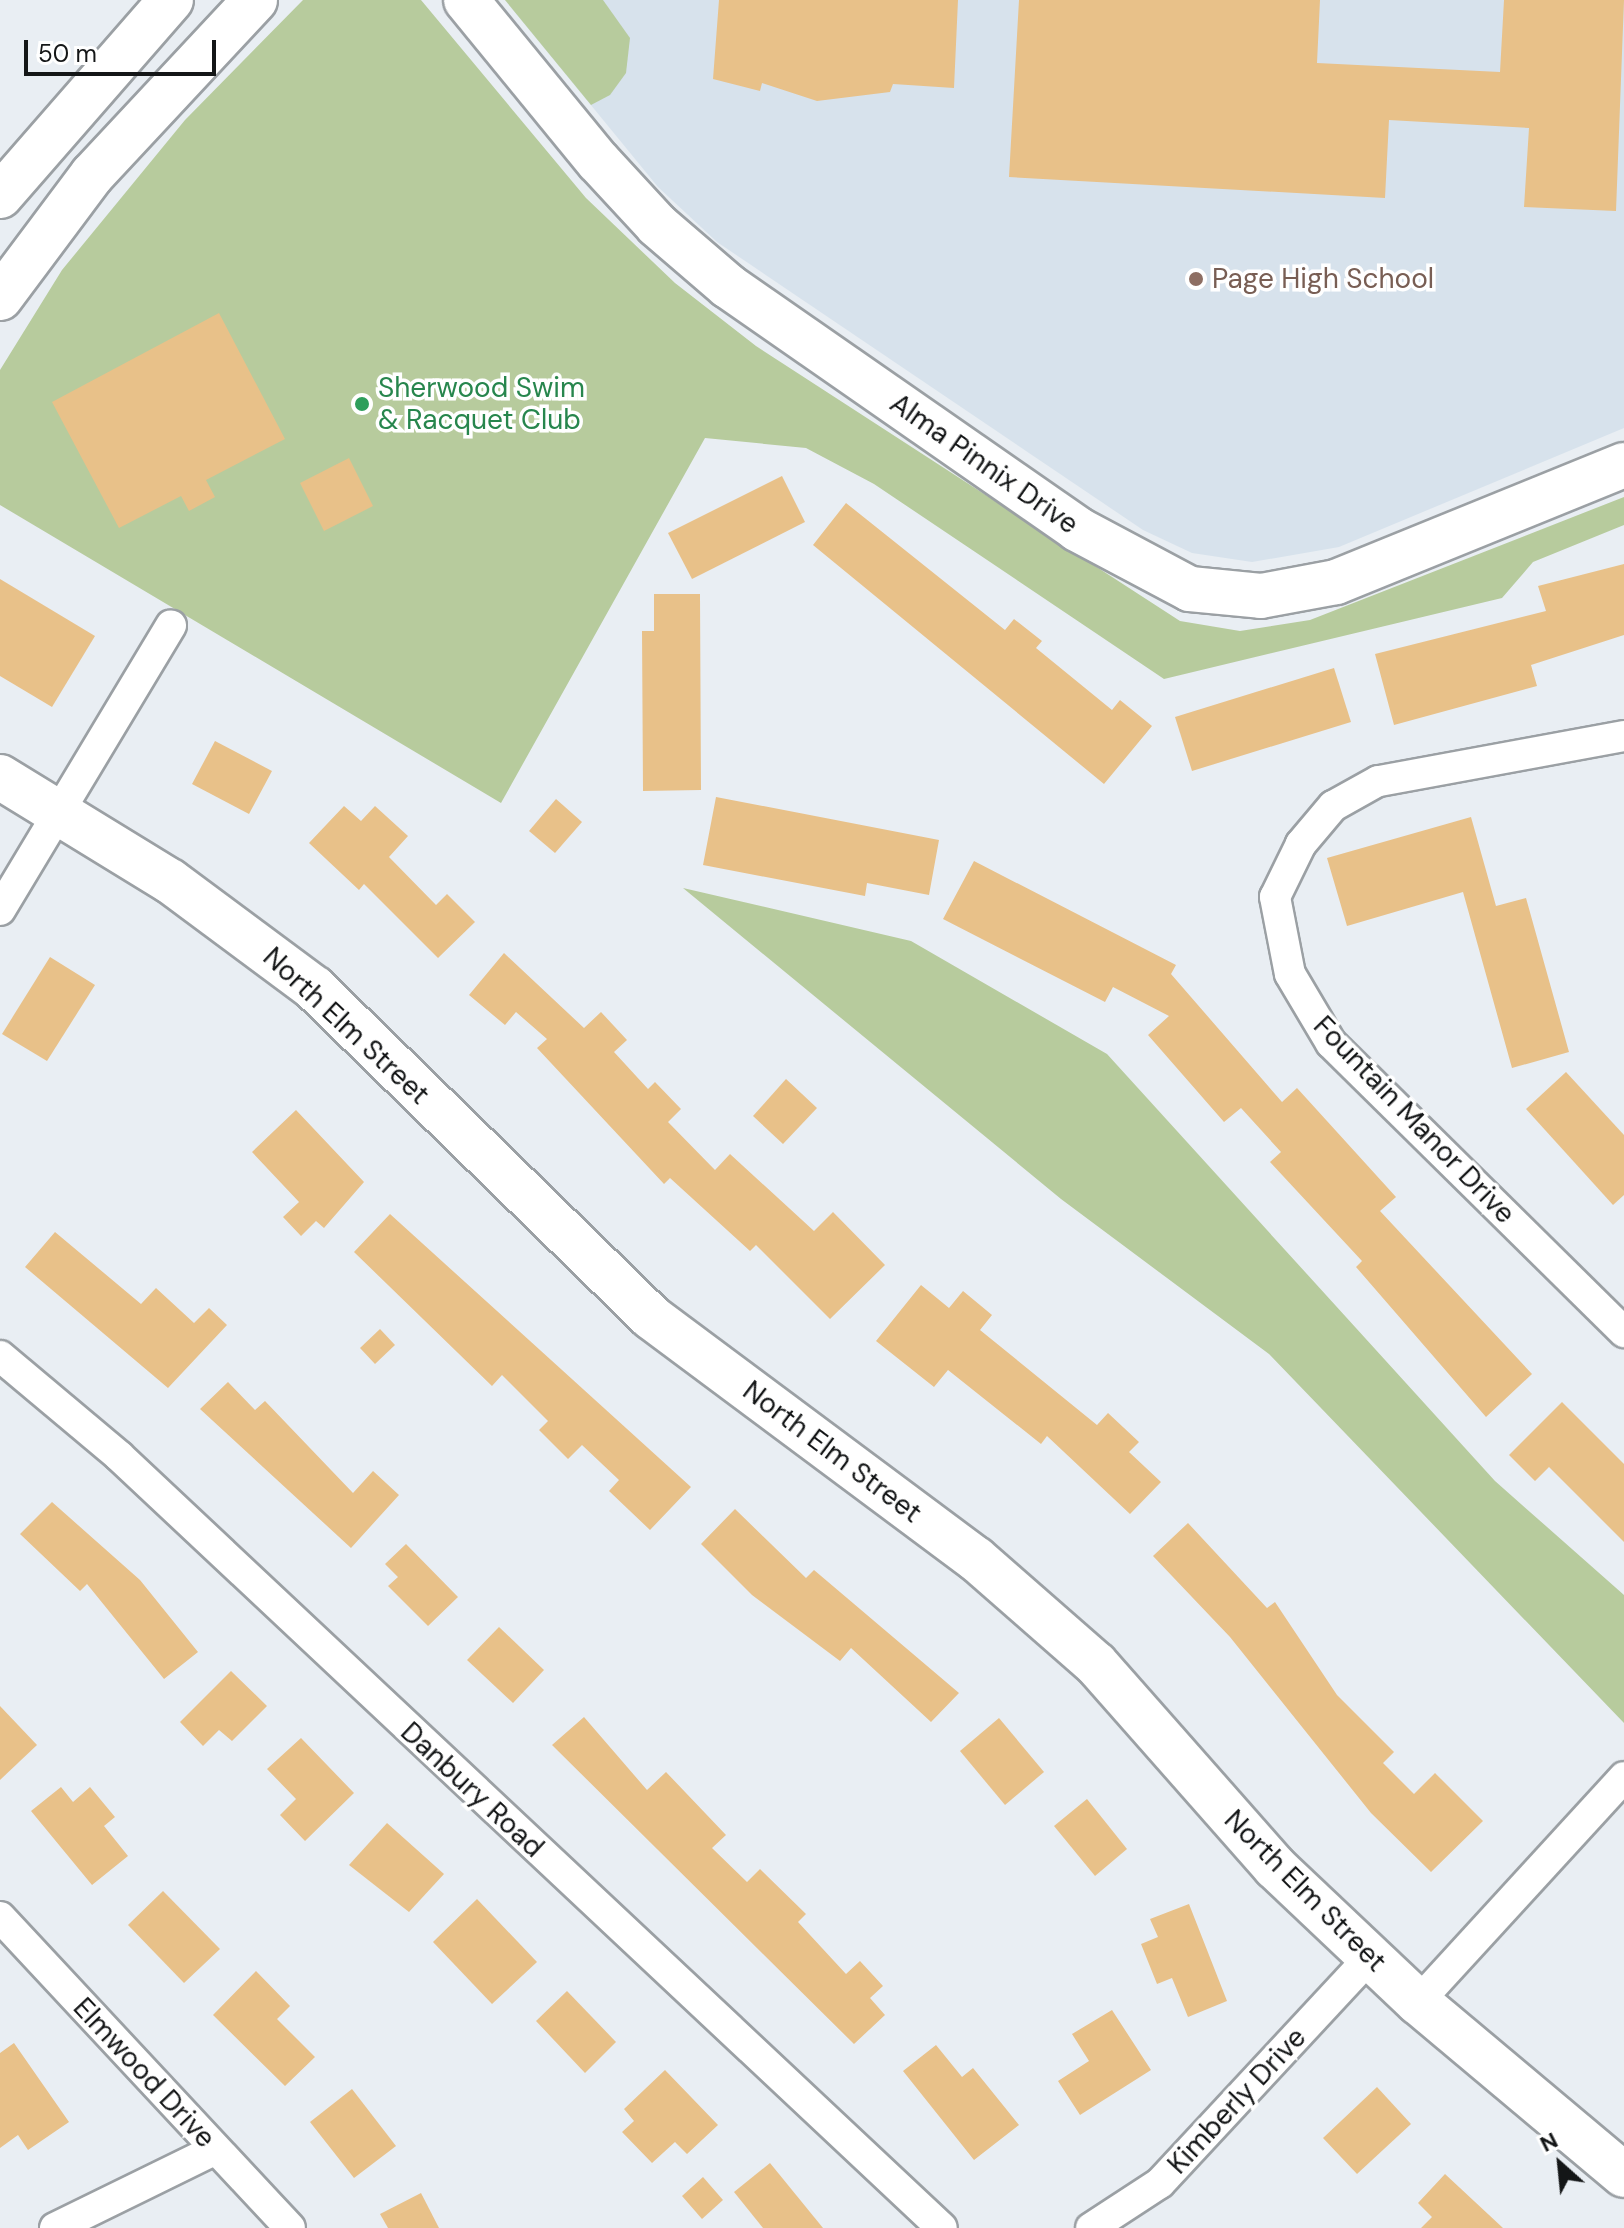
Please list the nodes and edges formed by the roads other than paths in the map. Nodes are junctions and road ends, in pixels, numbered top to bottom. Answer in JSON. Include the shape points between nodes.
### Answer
{"nodes":[{"id":1,"x":171,"y":0,"type":"edge"},
{"id":2,"x":255,"y":0,"type":"edge"},
{"id":3,"x":466,"y":0,"type":"edge"},
{"id":4,"x":0,"y":196,"type":"edge"},
{"id":5,"x":0,"y":298,"type":"edge"},
{"id":6,"x":1624,"y":465,"type":"edge"},
{"id":7,"x":171,"y":625,"type":"dead end"},
{"id":8,"x":1624,"y":736,"type":"edge"},
{"id":9,"x":0,"y":777,"type":"edge"},
{"id":10,"x":55,"y":809,"type":"junction"},
{"id":11,"x":0,"y":910,"type":"edge"},
{"id":12,"x":1624,"y":1332,"type":"edge"},
{"id":13,"x":0,"y":1356,"type":"edge"},
{"id":14,"x":1624,"y":1777,"type":"edge"},
{"id":15,"x":0,"y":1917,"type":"edge"},
{"id":16,"x":1369,"y":1958,"type":"junction"},
{"id":17,"x":1418,"y":2002,"type":"junction"},
{"id":18,"x":214,"y":2150,"type":"junction"},
{"id":19,"x":1624,"y":2175,"type":"edge"},
{"id":20,"x":55,"y":2228,"type":"edge"},
{"id":21,"x":290,"y":2228,"type":"edge"},
{"id":22,"x":942,"y":2228,"type":"edge"},
{"id":23,"x":1091,"y":2228,"type":"edge"}],
"edges":[{"from":1,"to":4,"type":"main road"},
{"from":2,"to":5,"type":"main road","via":[[92,175]]},
{"from":3,"to":6,"type":"main road","name":"Alma Pinnix Drive","via":[[608,172],[728,286],[1077,529],[1190,589],[1261,596],[1336,582]]},
{"from":7,"to":10,"type":"street"},
{"from":8,"to":12,"type":"street","name":"Fountain Manor Drive","via":[[1378,781],[1333,806],[1301,844],[1275,897],[1290,974],[1331,1043]]},
{"from":9,"to":10,"type":"main road","name":"North Elm Street"},
{"from":10,"to":11,"type":"street"},
{"from":10,"to":16,"type":"main road","name":"North Elm Street","via":[[170,881],[314,988],[651,1317],[998,1578],[1096,1664],[1275,1867]]},
{"from":13,"to":22,"type":"street","name":"Danbury Road","via":[[119,1456]]},
{"from":14,"to":17,"type":"street"},
{"from":15,"to":18,"type":"street","name":"Elmwood Drive"},
{"from":16,"to":17,"type":"main road","name":"North Elm Street"},
{"from":16,"to":23,"type":"street","name":"Kimberly Drive","via":[[1160,2183]]},
{"from":17,"to":19,"type":"main road","name":"North Elm Street"},
{"from":18,"to":20,"type":"street"},
{"from":18,"to":21,"type":"street","name":"Elmwood Drive"}]}
